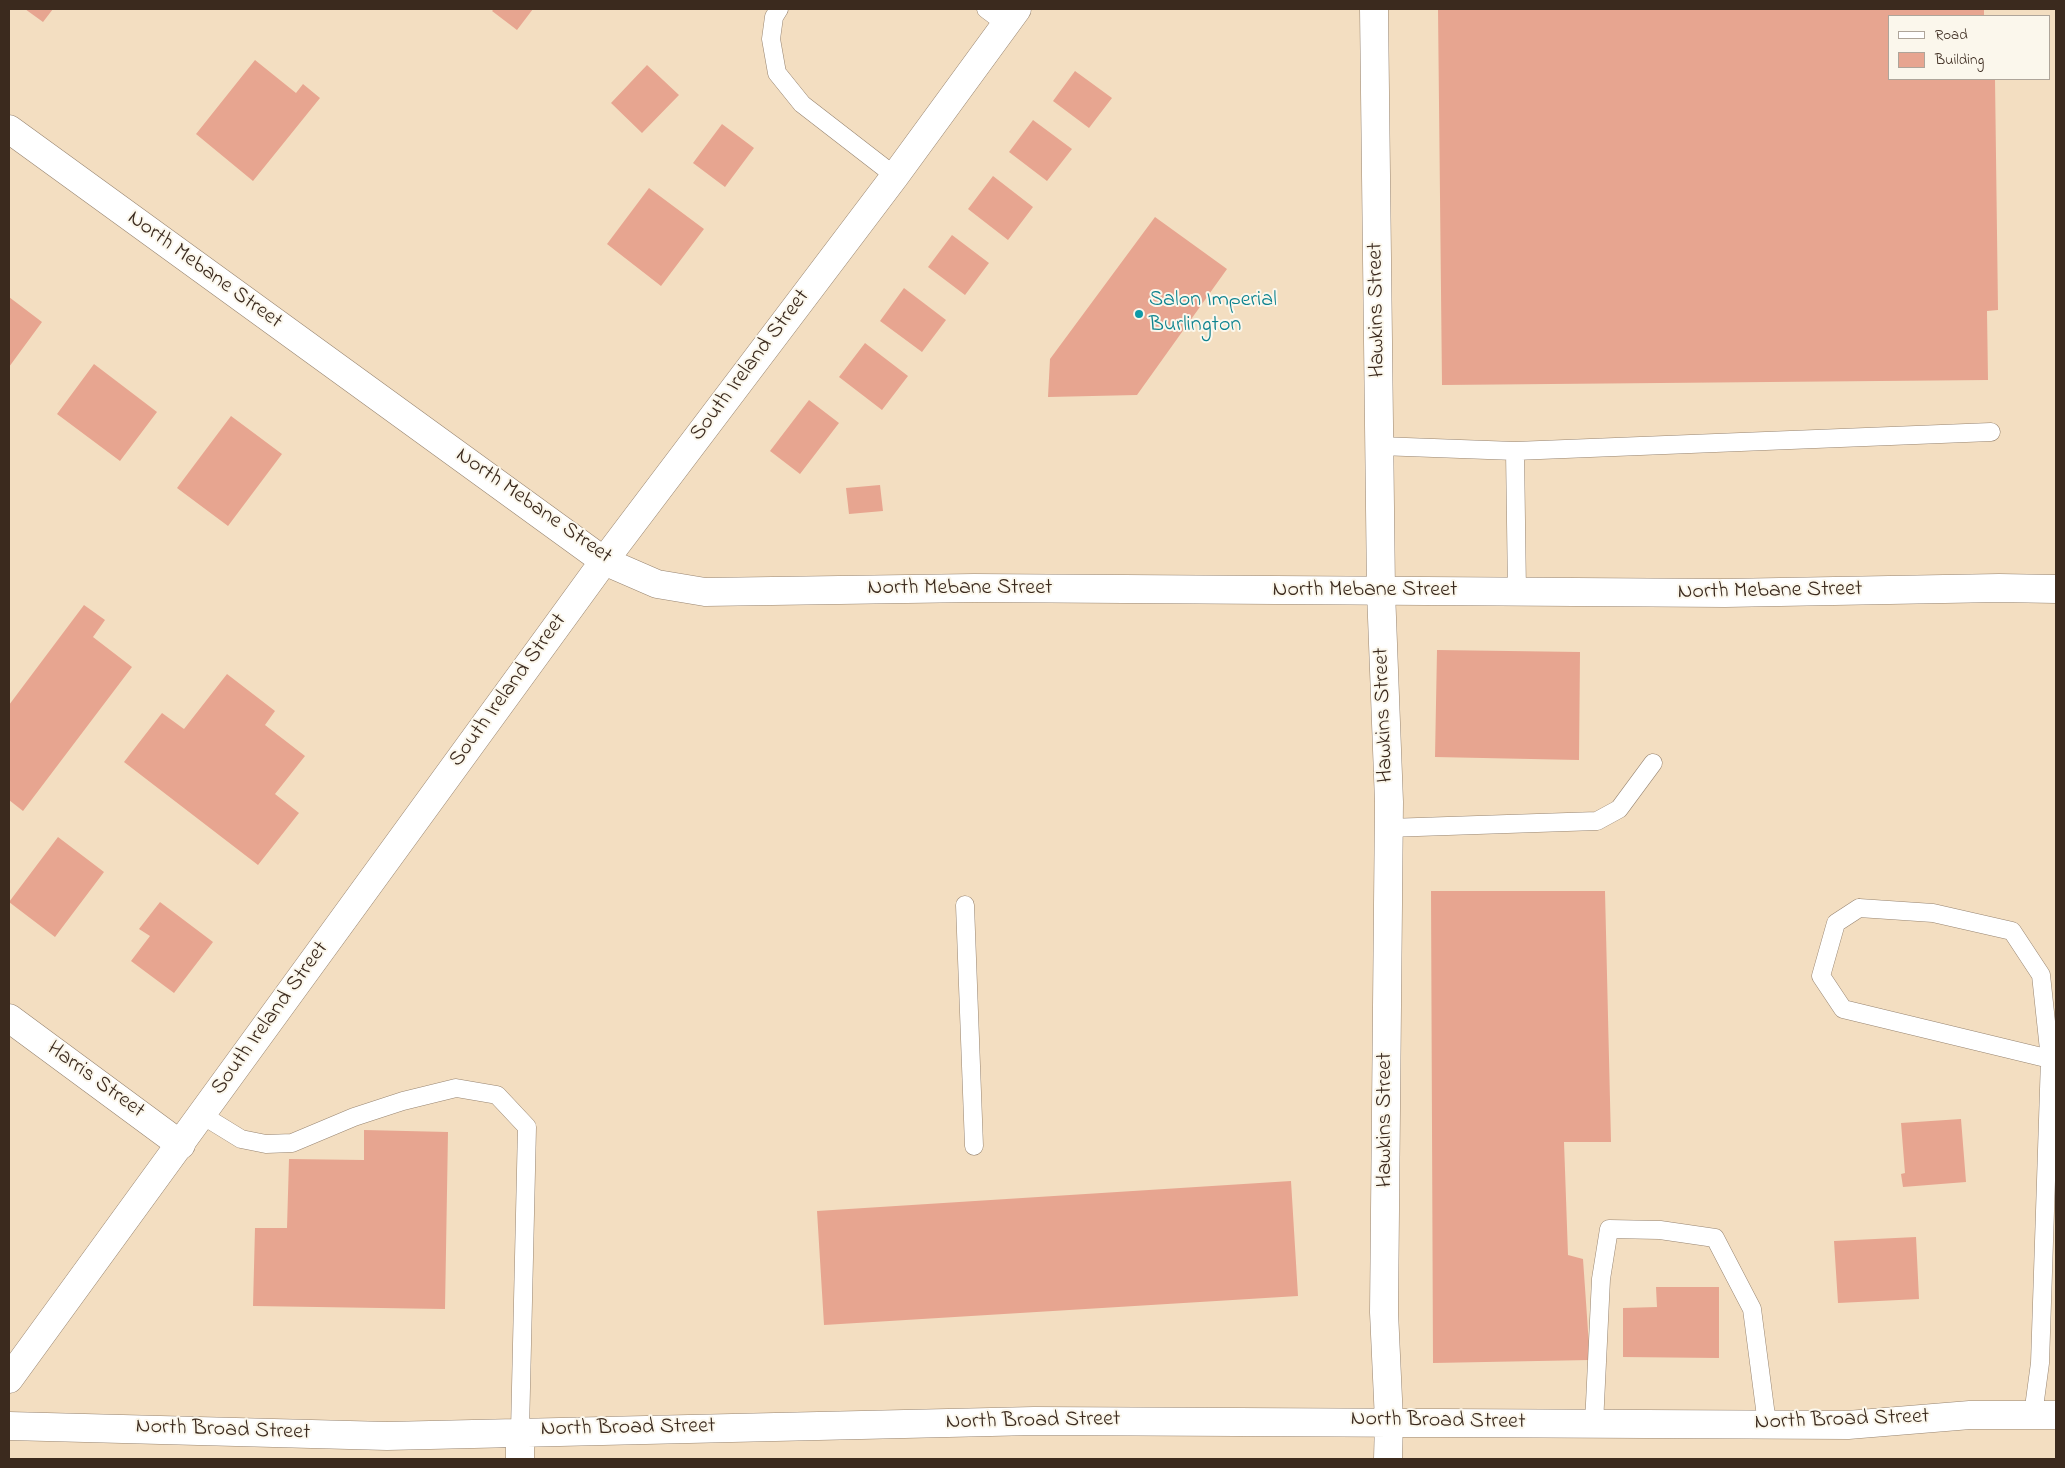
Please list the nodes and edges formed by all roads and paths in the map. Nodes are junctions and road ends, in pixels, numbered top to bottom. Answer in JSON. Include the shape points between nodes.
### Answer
{"nodes":[{"id":1,"x":779,"y":9,"type":"edge"},
{"id":2,"x":1374,"y":9,"type":"edge"},
{"id":3,"x":1003,"y":14,"type":"edge"},
{"id":4,"x":9,"y":129,"type":"edge"},
{"id":5,"x":895,"y":176,"type":"junction"},
{"id":6,"x":1991,"y":432,"type":"dead end"},
{"id":7,"x":1380,"y":446,"type":"junction"},
{"id":8,"x":1515,"y":451,"type":"junction"},
{"id":9,"x":604,"y":561,"type":"junction"},
{"id":10,"x":2056,"y":589,"type":"edge"},
{"id":11,"x":1381,"y":591,"type":"junction"},
{"id":12,"x":1518,"y":592,"type":"junction"},
{"id":13,"x":1653,"y":764,"type":"dead end"},
{"id":14,"x":1388,"y":828,"type":"junction"},
{"id":15,"x":965,"y":905,"type":"dead end"},
{"id":16,"x":9,"y":1018,"type":"edge"},
{"id":17,"x":2050,"y":1059,"type":"junction"},
{"id":18,"x":202,"y":1115,"type":"junction"},
{"id":19,"x":180,"y":1145,"type":"junction"},
{"id":20,"x":974,"y":1146,"type":"dead end"},
{"id":21,"x":9,"y":1379,"type":"edge"},
{"id":22,"x":2045,"y":1415,"type":"edge"},
{"id":23,"x":1389,"y":1421,"type":"junction"},
{"id":24,"x":1594,"y":1424,"type":"junction"},
{"id":25,"x":1767,"y":1424,"type":"junction"},
{"id":26,"x":9,"y":1426,"type":"edge"},
{"id":27,"x":520,"y":1431,"type":"junction"},
{"id":28,"x":520,"y":1459,"type":"edge"},
{"id":29,"x":1388,"y":1459,"type":"edge"}],
"edges":[{"from":1,"to":5,"type":"lane","via":[[774,17],[771,39],[777,73],[802,104]]},
{"from":2,"to":7,"type":"street","name":"Hawkins Street"},
{"from":3,"to":5,"type":"street","name":"South Ireland Street"},
{"from":4,"to":9,"type":"street","name":"North Mebane Street"},
{"from":5,"to":9,"type":"street","name":"South Ireland Street"},
{"from":6,"to":8,"type":"lane"},
{"from":7,"to":8,"type":"lane"},
{"from":7,"to":11,"type":"street","name":"Hawkins Street"},
{"from":8,"to":12,"type":"lane"},
{"from":9,"to":11,"type":"street","name":"North Mebane Street","via":[[657,584],[705,592],[974,588]]},
{"from":9,"to":18,"type":"street","name":"South Ireland Street"},
{"from":10,"to":12,"type":"street","name":"North Mebane Street"},
{"from":11,"to":12,"type":"street","name":"North Mebane Street"},
{"from":11,"to":14,"type":"street","name":"Hawkins Street"},
{"from":13,"to":14,"type":"lane","via":[[1618,809],[1597,821]]},
{"from":14,"to":23,"type":"street","name":"Hawkins Street","via":[[1384,1312]]},
{"from":15,"to":20,"type":"lane"},
{"from":16,"to":19,"type":"street","name":"Harris Street"},
{"from":17,"to":17,"type":"lane","via":[[2041,975],[2012,931],[1933,913],[1859,908],[1836,923],[1821,976],[1843,1010]]},
{"from":17,"to":22,"type":"lane","via":[[2040,1364]]},
{"from":18,"to":19,"type":"street","name":"South Ireland Street"},
{"from":18,"to":27,"type":"lane","via":[[241,1139],[266,1144],[284,1143],[354,1116],[456,1088],[497,1096],[527,1127]]},
{"from":19,"to":21,"type":"street","name":"South Ireland Street"},
{"from":22,"to":25,"type":"street","name":"North Broad Street","via":[[1970,1415],[1848,1425]]},
{"from":23,"to":24,"type":"street","name":"North Broad Street"},
{"from":23,"to":27,"type":"street","name":"North Broad Street","via":[[1034,1420]]},
{"from":23,"to":29,"type":"street","name":"Hawkins Street"},
{"from":24,"to":25,"type":"street","name":"North Broad Street"},
{"from":24,"to":25,"type":"lane","via":[[1601,1279],[1610,1229],[1660,1230],[1715,1238],[1752,1310]]},
{"from":26,"to":27,"type":"street","name":"North Broad Street","via":[[387,1436]]},
{"from":27,"to":28,"type":"street"}]}
